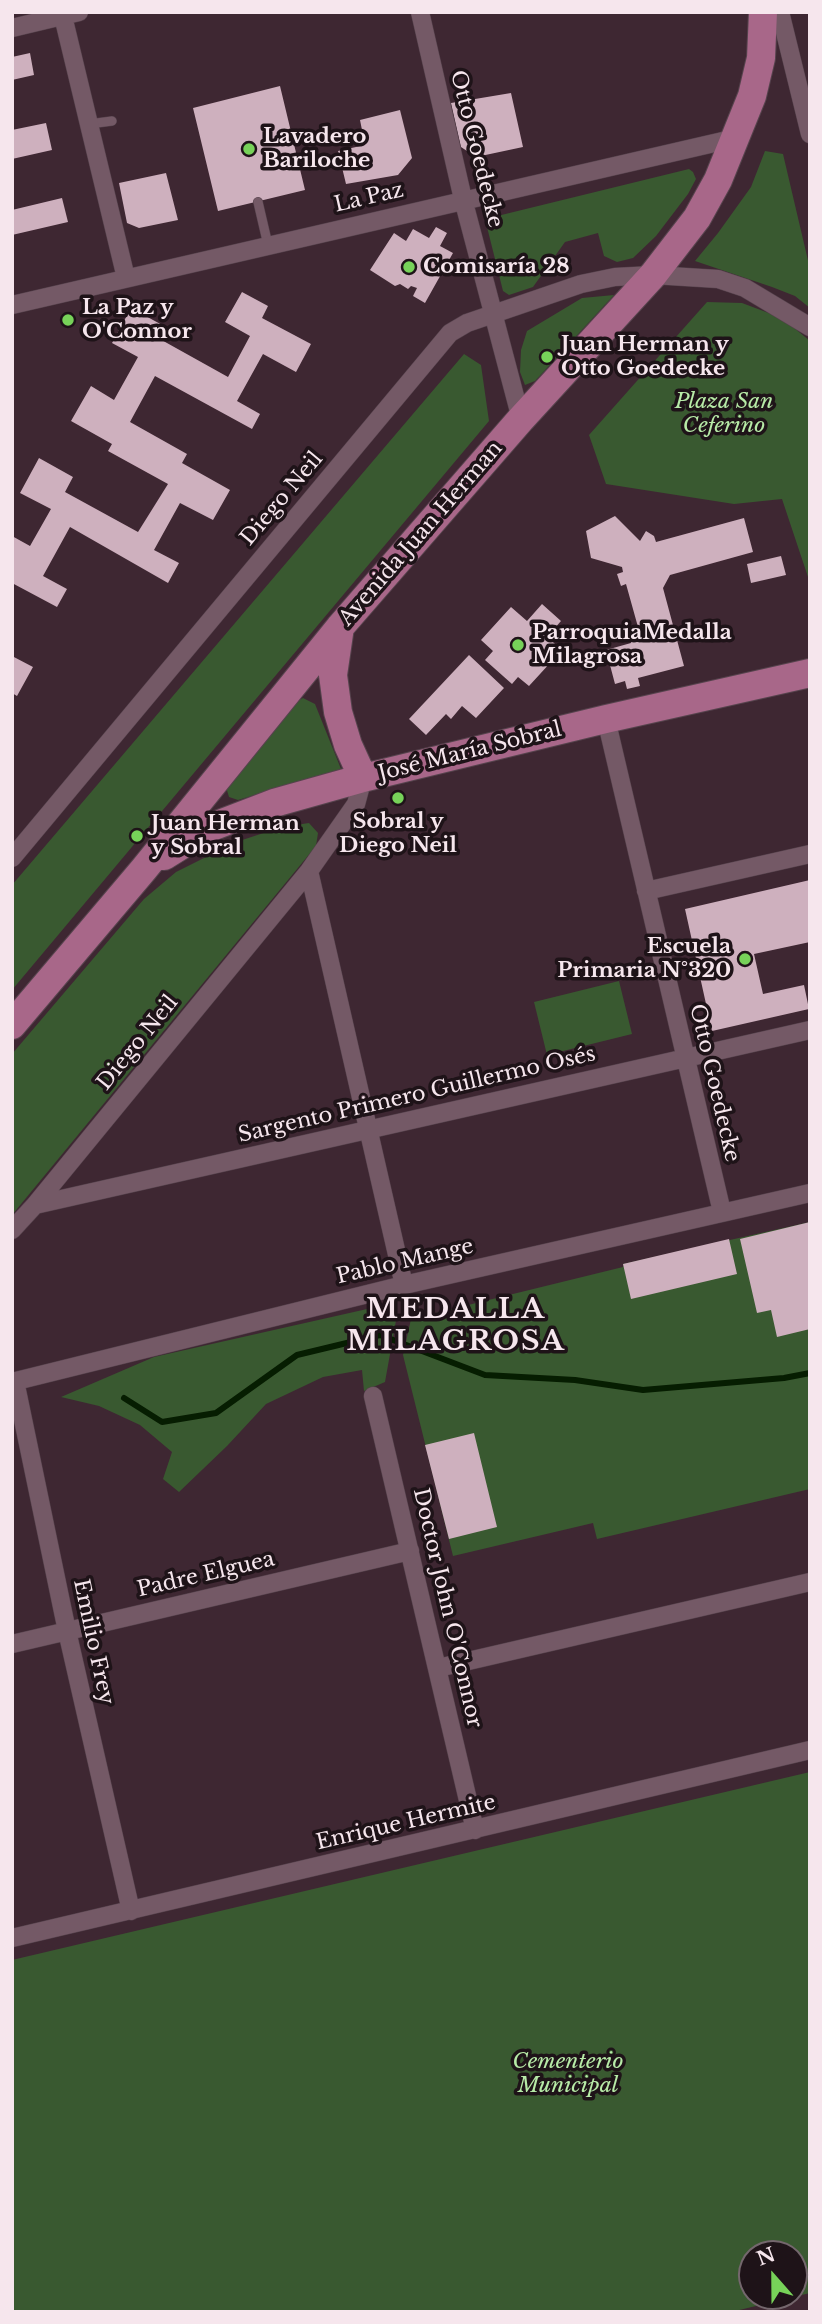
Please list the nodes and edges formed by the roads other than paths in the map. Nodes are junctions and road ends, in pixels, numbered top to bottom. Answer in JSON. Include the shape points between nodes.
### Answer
{"nodes":[{"id":1,"x":420,"y":12,"type":"edge"},
{"id":2,"x":763,"y":12,"type":"edge"},
{"id":3,"x":780,"y":12,"type":"edge"},
{"id":4,"x":68,"y":13,"type":"edge"},
{"id":5,"x":12,"y":28,"type":"edge"},
{"id":6,"x":807,"y":115,"type":"edge"},
{"id":7,"x":112,"y":121,"type":"dead end"},
{"id":8,"x":89,"y":124,"type":"junction"},
{"id":9,"x":810,"y":134,"type":"edge"},
{"id":10,"x":736,"y":138,"type":"junction"},
{"id":11,"x":463,"y":199,"type":"junction"},
{"id":12,"x":258,"y":202,"type":"dead end"},
{"id":13,"x":268,"y":245,"type":"junction"},
{"id":14,"x":653,"y":275,"type":"junction"},
{"id":15,"x":126,"y":278,"type":"junction"},
{"id":16,"x":12,"y":304,"type":"edge"},
{"id":17,"x":495,"y":313,"type":"junction"},
{"id":18,"x":810,"y":327,"type":"edge"},
{"id":19,"x":521,"y":419,"type":"junction"},
{"id":20,"x":340,"y":627,"type":"junction"},
{"id":21,"x":810,"y":673,"type":"edge"},
{"id":22,"x":606,"y":719,"type":"junction"},
{"id":23,"x":363,"y":778,"type":"junction"},
{"id":24,"x":810,"y":853,"type":"edge"},
{"id":25,"x":12,"y":858,"type":"edge"},
{"id":26,"x":144,"y":869,"type":"junction"},
{"id":27,"x":309,"y":871,"type":"junction"},
{"id":28,"x":646,"y":891,"type":"junction"},
{"id":29,"x":12,"y":1026,"type":"edge"},
{"id":30,"x":810,"y":1030,"type":"edge"},
{"id":31,"x":685,"y":1058,"type":"junction"},
{"id":32,"x":369,"y":1130,"type":"junction"},
{"id":33,"x":810,"y":1193,"type":"edge"},
{"id":34,"x":35,"y":1205,"type":"junction"},
{"id":35,"x":722,"y":1212,"type":"junction"},
{"id":36,"x":12,"y":1230,"type":"edge"},
{"id":37,"x":404,"y":1285,"type":"junction"},
{"id":38,"x":14,"y":1382,"type":"edge"},
{"id":39,"x":373,"y":1396,"type":"dead end"},
{"id":40,"x":410,"y":1551,"type":"junction"},
{"id":41,"x":810,"y":1582,"type":"edge"},
{"id":42,"x":67,"y":1631,"type":"junction"},
{"id":43,"x":12,"y":1644,"type":"edge"},
{"id":44,"x":438,"y":1668,"type":"junction"},
{"id":45,"x":810,"y":1751,"type":"edge"},
{"id":46,"x":475,"y":1830,"type":"junction"},
{"id":47,"x":131,"y":1911,"type":"junction"},
{"id":48,"x":12,"y":1938,"type":"edge"}],
"edges":[{"from":1,"to":11,"type":"street","name":"Otto Goedecke"},
{"from":2,"to":10,"type":"main road","name":"Avenida Juan Herman","via":[[761,58]]},
{"from":3,"to":6,"type":"street"},
{"from":4,"to":5,"type":"street"},
{"from":4,"to":8,"type":"street"},
{"from":6,"to":9,"type":"street"},
{"from":7,"to":8,"type":"lane"},
{"from":8,"to":15,"type":"street"},
{"from":10,"to":11,"type":"street","name":"La Paz"},
{"from":10,"to":14,"type":"main road","name":"Avenida Juan Herman","via":[[697,218]]},
{"from":11,"to":13,"type":"street","name":"La Paz"},
{"from":11,"to":17,"type":"street","name":"Otto Goedecke"},
{"from":12,"to":13,"type":"lane"},
{"from":13,"to":15,"type":"street","name":"La Paz"},
{"from":14,"to":17,"type":"street","name":"Diego Neil","via":[[615,276],[581,284]]},
{"from":14,"to":18,"type":"street","name":"Diego Neil","via":[[718,279],[745,288]]},
{"from":14,"to":19,"type":"main road","name":"Avenida Juan Herman"},
{"from":15,"to":16,"type":"street","name":"La Paz"},
{"from":17,"to":19,"type":"street","name":"Otto Goedecke"},
{"from":17,"to":25,"type":"street","name":"Diego Neil","via":[[450,333]]},
{"from":19,"to":20,"type":"main road","name":"Avenida Juan Herman"},
{"from":20,"to":23,"type":"main road","via":[[333,675],[338,712]]},
{"from":20,"to":26,"type":"main road","name":"Avenida Juan Herman"},
{"from":21,"to":22,"type":"main road","name":"José María Sobral"},
{"from":22,"to":23,"type":"main road","name":"José María Sobral"},
{"from":22,"to":28,"type":"street","name":"Otto Goedecke"},
{"from":23,"to":26,"type":"main road","name":"José María Sobral","via":[[274,803],[209,828]]},
{"from":23,"to":27,"type":"street","name":"Diego Neil","via":[[356,804]]},
{"from":24,"to":28,"type":"street"},
{"from":26,"to":29,"type":"main road","name":"Avenida Juan Herman"},
{"from":27,"to":32,"type":"street"},
{"from":27,"to":34,"type":"street","name":"Diego Neil"},
{"from":28,"to":31,"type":"street","name":"Otto Goedecke"},
{"from":30,"to":31,"type":"street","name":"Sargento Primero Guillermo Osés"},
{"from":31,"to":32,"type":"street","name":"Sargento Primero Guillermo Osés"},
{"from":31,"to":35,"type":"street","name":"Otto Goedecke"},
{"from":32,"to":34,"type":"street","name":"Sargento Primero Guillermo Osés"},
{"from":32,"to":37,"type":"street"},
{"from":33,"to":35,"type":"street","name":"Pablo Mange"},
{"from":34,"to":36,"type":"street","name":"Diego Neil"},
{"from":35,"to":37,"type":"street","name":"Pablo Mange"},
{"from":37,"to":38,"type":"street","name":"Pablo Mange"},
{"from":38,"to":42,"type":"street","name":"Emilio Frey"},
{"from":39,"to":40,"type":"street","name":"Doctor John O'Connor"},
{"from":40,"to":42,"type":"street","name":"Padre Elguea"},
{"from":40,"to":44,"type":"street","name":"Doctor John O'Connor"},
{"from":41,"to":44,"type":"street"},
{"from":42,"to":43,"type":"street","name":"Padre Elguea"},
{"from":42,"to":47,"type":"street","name":"Emilio Frey"},
{"from":44,"to":46,"type":"street","name":"Doctor John O'Connor"},
{"from":45,"to":46,"type":"street","name":"Enrique Hermite"},
{"from":46,"to":47,"type":"street","name":"Enrique Hermite"},
{"from":47,"to":48,"type":"street","name":"Enrique Hermite"}]}
